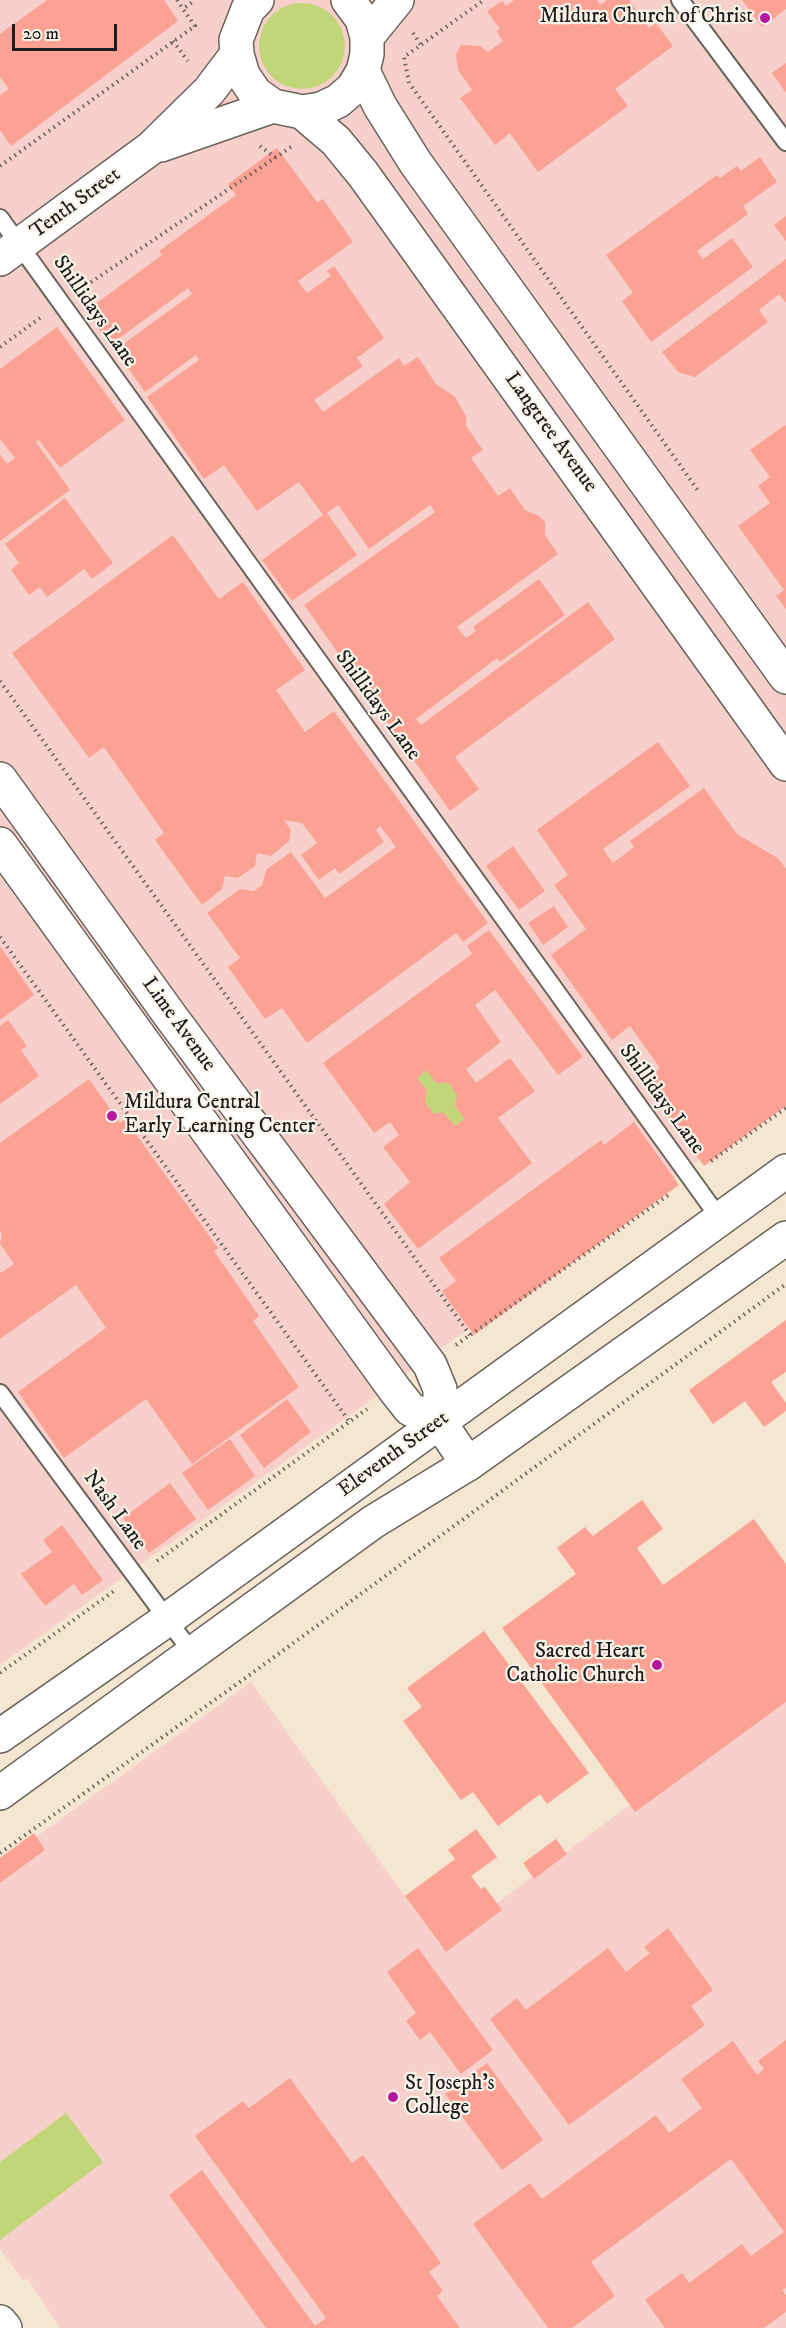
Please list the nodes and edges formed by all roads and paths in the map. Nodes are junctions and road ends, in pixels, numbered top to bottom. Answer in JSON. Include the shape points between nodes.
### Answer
{"nodes":[{"id":1,"x":177,"y":0,"type":"edge"},
{"id":2,"x":195,"y":0,"type":"edge"},
{"id":3,"x":348,"y":0,"type":"edge"},
{"id":4,"x":397,"y":0,"type":"edge"},
{"id":5,"x":680,"y":0,"type":"edge"},
{"id":6,"x":183,"y":9,"type":"junction"},
{"id":7,"x":241,"y":20,"type":"edge"},
{"id":8,"x":367,"y":37,"type":"junction"},
{"id":9,"x":363,"y":71,"type":"junction"},
{"id":10,"x":410,"y":83,"type":"dead end"},
{"id":11,"x":291,"y":120,"type":"junction"},
{"id":12,"x":786,"y":142,"type":"edge"},
{"id":13,"x":151,"y":148,"type":"junction"},
{"id":14,"x":0,"y":166,"type":"edge"},
{"id":15,"x":0,"y":218,"type":"edge"},
{"id":16,"x":10,"y":252,"type":"edge"},
{"id":17,"x":59,"y":304,"type":"junction"},
{"id":18,"x":0,"y":347,"type":"edge"},
{"id":19,"x":704,"y":498,"type":"dead end"},
{"id":20,"x":786,"y":676,"type":"edge"},
{"id":21,"x":0,"y":681,"type":"edge"},
{"id":22,"x":786,"y":764,"type":"edge"},
{"id":23,"x":0,"y":779,"type":"edge"},
{"id":24,"x":0,"y":844,"type":"edge"},
{"id":25,"x":0,"y":937,"type":"edge"},
{"id":26,"x":786,"y":1108,"type":"edge"},
{"id":27,"x":786,"y":1171,"type":"edge"},
{"id":28,"x":688,"y":1176,"type":"junction"},
{"id":29,"x":720,"y":1219,"type":"junction"},
{"id":30,"x":786,"y":1238,"type":"edge"},
{"id":31,"x":786,"y":1284,"type":"edge"},
{"id":32,"x":470,"y":1335,"type":"junction"},
{"id":33,"x":429,"y":1365,"type":"junction"},
{"id":34,"x":395,"y":1390,"type":"junction"},
{"id":35,"x":0,"y":1393,"type":"edge"},
{"id":36,"x":349,"y":1421,"type":"junction"},
{"id":37,"x":440,"y":1423,"type":"junction"},
{"id":38,"x":468,"y":1464,"type":"junction"},
{"id":39,"x":134,"y":1577,"type":"junction"},
{"id":40,"x":168,"y":1618,"type":"junction"},
{"id":41,"x":193,"y":1654,"type":"junction"},
{"id":42,"x":0,"y":1673,"type":"edge"},
{"id":43,"x":0,"y":1736,"type":"edge"},
{"id":44,"x":0,"y":1793,"type":"edge"},
{"id":45,"x":0,"y":1853,"type":"edge"},
{"id":46,"x":0,"y":2322,"type":"edge"},
{"id":47,"x":4,"y":2328,"type":"edge"}],
"edges":[{"from":1,"to":6,"type":"path"},
{"from":2,"to":6,"type":"path"},
{"from":3,"to":8,"type":"street","via":[[362,19]]},
{"from":4,"to":8,"type":"street"},
{"from":5,"to":12,"type":"lane"},
{"from":6,"to":14,"type":"path","via":[[195,26]]},
{"from":7,"to":11,"type":"street","name":"Langtree Avenue","via":[[243,75],[255,93]]},
{"from":7,"to":13,"type":"street","name":"Tenth Street","via":[[209,91]]},
{"from":8,"to":9,"type":"street"},
{"from":9,"to":11,"type":"street","name":"Tenth Street","via":[[353,88],[338,101]]},
{"from":9,"to":20,"type":"street","via":[[415,162]]},
{"from":10,"to":19,"type":"path"},
{"from":11,"to":13,"type":"street","name":"Tenth Street"},
{"from":11,"to":17,"type":"path"},
{"from":11,"to":22,"type":"street","name":"Langtree Avenue","via":[[336,141],[363,174]]},
{"from":13,"to":16,"type":"street","name":"Tenth Street"},
{"from":15,"to":16,"type":"lane","name":"Shillidays Lane"},
{"from":16,"to":17,"type":"lane","name":"Shillidays Lane"},
{"from":17,"to":18,"type":"path"},
{"from":17,"to":28,"type":"lane","name":"Shillidays Lane"},
{"from":21,"to":32,"type":"path"},
{"from":23,"to":33,"type":"street","name":"Lime Avenue"},
{"from":24,"to":34,"type":"street","name":"Lime Avenue"},
{"from":25,"to":36,"type":"path"},
{"from":26,"to":28,"type":"path"},
{"from":27,"to":29,"type":"street","name":"Eleventh Street"},
{"from":28,"to":29,"type":"lane","name":"Shillidays Lane"},
{"from":28,"to":32,"type":"path","via":[[669,1194]]},
{"from":29,"to":37,"type":"street","name":"Eleventh Street"},
{"from":30,"to":38,"type":"street","name":"Eleventh Street"},
{"from":31,"to":45,"type":"path"},
{"from":32,"to":33,"type":"path"},
{"from":33,"to":37,"type":"street","name":"Lime Avenue","via":[[441,1389]]},
{"from":34,"to":36,"type":"path"},
{"from":34,"to":37,"type":"street","name":"Lime Avenue","via":[[410,1409]]},
{"from":35,"to":39,"type":"lane","name":"Nash Lane"},
{"from":36,"to":39,"type":"path"},
{"from":37,"to":38,"type":"street"},
{"from":37,"to":40,"type":"street","name":"Eleventh Street"},
{"from":38,"to":41,"type":"street","name":"Eleventh Street","via":[[373,1522]]},
{"from":39,"to":40,"type":"lane","name":"Nash Lane"},
{"from":39,"to":42,"type":"path"},
{"from":40,"to":41,"type":"lane","name":"Nash Lane"},
{"from":40,"to":43,"type":"street","name":"Eleventh Street"},
{"from":41,"to":44,"type":"street","name":"Eleventh Street"},
{"from":46,"to":47,"type":"street"}]}
